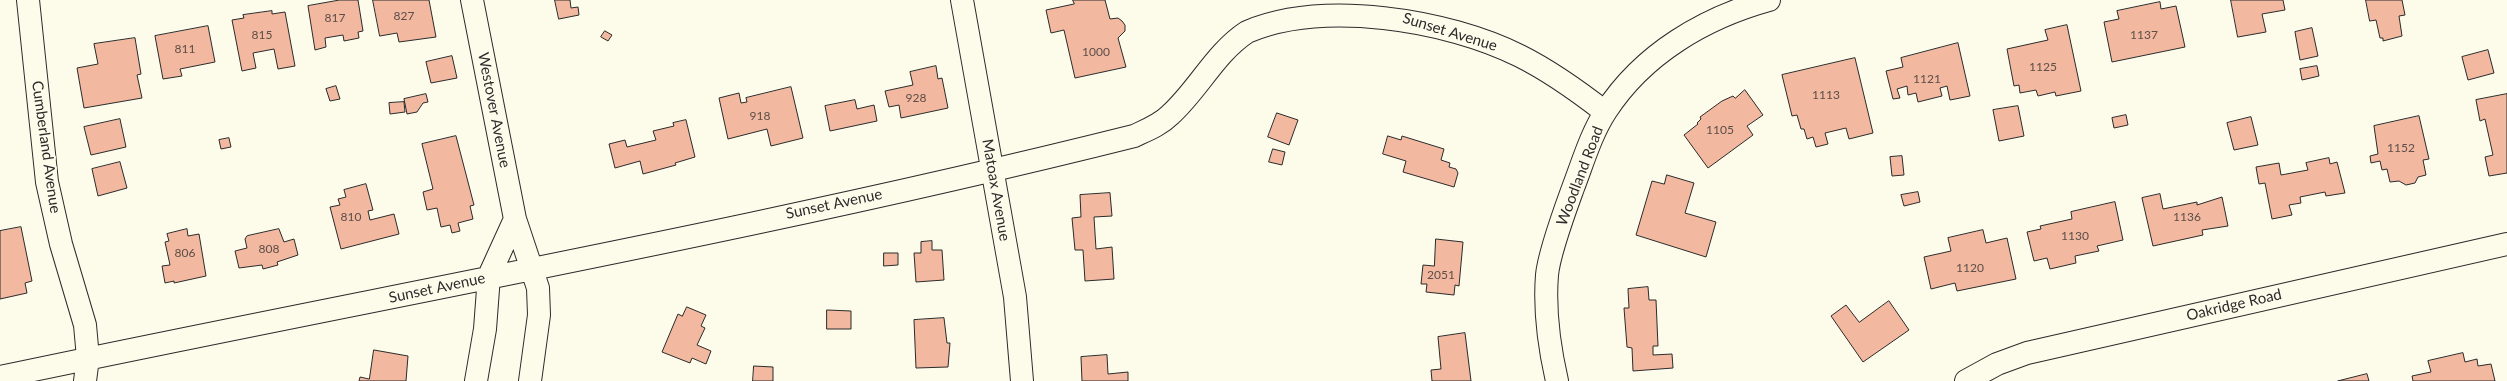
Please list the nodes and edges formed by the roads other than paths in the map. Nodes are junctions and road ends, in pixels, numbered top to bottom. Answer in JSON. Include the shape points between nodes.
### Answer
{"nodes":[{"id":1,"x":28,"y":0,"type":"edge"},
{"id":2,"x":472,"y":0,"type":"edge"},
{"id":3,"x":962,"y":0,"type":"edge"},
{"id":4,"x":1769,"y":0,"type":"edge"},
{"id":5,"x":1605,"y":112,"type":"junction"},
{"id":6,"x":993,"y":168,"type":"junction"},
{"id":7,"x":515,"y":219,"type":"junction"},
{"id":8,"x":2507,"y":244,"type":"edge"},
{"id":9,"x":532,"y":268,"type":"junction"},
{"id":10,"x":489,"y":276,"type":"junction"},
{"id":11,"x":88,"y":358,"type":"junction"},
{"id":12,"x":0,"y":377,"type":"edge"},
{"id":13,"x":85,"y":381,"type":"edge"},
{"id":14,"x":476,"y":381,"type":"edge"},
{"id":15,"x":530,"y":381,"type":"edge"},
{"id":16,"x":1022,"y":381,"type":"edge"},
{"id":17,"x":1557,"y":381,"type":"edge"},
{"id":18,"x":1966,"y":381,"type":"edge"}],
"edges":[{"from":1,"to":11,"type":"street","name":"Cumberland Avenue","via":[[48,182],[61,244],[81,305]]},
{"from":2,"to":7,"type":"street","name":"Westover Avenue"},
{"from":3,"to":6,"type":"street","name":"Matoax Avenue"},
{"from":4,"to":5,"type":"street","name":"Woodland Road","via":[[1715,20],[1676,40],[1647,62]]},
{"from":5,"to":6,"type":"street","name":"Sunset Avenue","via":[[1568,84],[1522,56],[1491,42],[1430,22],[1368,8],[1335,6],[1302,10],[1270,20],[1247,32],[1210,67],[1170,115],[1154,127],[1134,136]]},
{"from":5,"to":17,"type":"street","name":"Woodland Road","via":[[1592,136],[1566,206],[1547,273],[1549,343]]},
{"from":6,"to":9,"type":"street","name":"Sunset Avenue"},
{"from":6,"to":16,"type":"street","name":"Matoax Avenue","via":[[1015,297]]},
{"from":7,"to":9,"type":"street","name":"Westover Avenue"},
{"from":7,"to":10,"type":"street"},
{"from":8,"to":18,"type":"street","name":"Oakridge Road","via":[[2027,353],[1996,364]]},
{"from":9,"to":10,"type":"street","name":"Sunset Avenue"},
{"from":9,"to":15,"type":"street","name":"Westover Avenue","via":[[538,288],[539,315]]},
{"from":10,"to":11,"type":"street","name":"Sunset Avenue"},
{"from":10,"to":14,"type":"street","via":[[485,329]]},
{"from":11,"to":12,"type":"street","name":"Sunset Avenue"},
{"from":11,"to":13,"type":"street","name":"Cumberland Avenue"}]}
